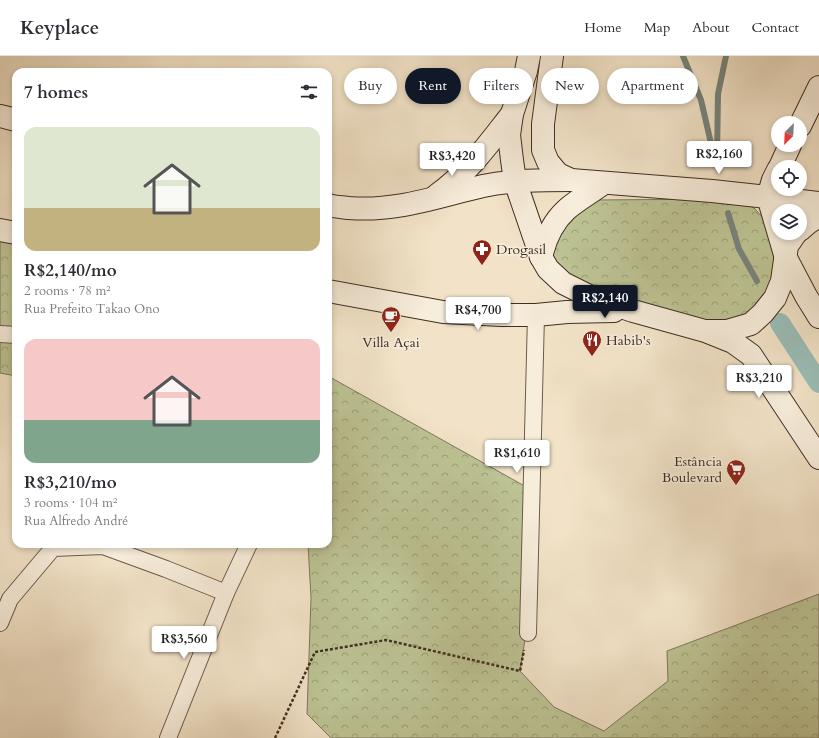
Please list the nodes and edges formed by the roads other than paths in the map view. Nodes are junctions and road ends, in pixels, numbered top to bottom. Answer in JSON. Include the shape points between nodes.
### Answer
{"nodes":[{"id":1,"x":529,"y":56,"type":"edge"},
{"id":2,"x":552,"y":56,"type":"edge"},
{"id":3,"x":819,"y":87,"type":"edge"},
{"id":4,"x":512,"y":114,"type":"junction"},
{"id":5,"x":0,"y":116,"type":"edge"},
{"id":6,"x":805,"y":116,"type":"edge"},
{"id":7,"x":12,"y":119,"type":"edge"},
{"id":8,"x":515,"y":181,"type":"junction"},
{"id":9,"x":577,"y":181,"type":"junction"},
{"id":10,"x":604,"y":183,"type":"junction"},
{"id":11,"x":771,"y":187,"type":"edge"},
{"id":12,"x":768,"y":197,"type":"junction"},
{"id":13,"x":431,"y":200,"type":"junction"},
{"id":14,"x":811,"y":202,"type":"edge"},
{"id":15,"x":332,"y":205,"type":"edge"},
{"id":16,"x":807,"y":224,"type":"edge"},
{"id":17,"x":0,"y":230,"type":"edge"},
{"id":18,"x":12,"y":232,"type":"edge"},
{"id":19,"x":791,"y":240,"type":"edge"},
{"id":20,"x":541,"y":257,"type":"junction"},
{"id":21,"x":786,"y":258,"type":"junction"},
{"id":22,"x":332,"y":292,"type":"edge"},
{"id":23,"x":633,"y":311,"type":"junction"},
{"id":24,"x":536,"y":315,"type":"junction"},
{"id":25,"x":819,"y":317,"type":"edge"},
{"id":26,"x":705,"y":331,"type":"junction"},
{"id":27,"x":0,"y":334,"type":"edge"},
{"id":28,"x":12,"y":335,"type":"edge"},
{"id":29,"x":819,"y":458,"type":"edge"},
{"id":30,"x":53,"y":548,"type":"edge"},
{"id":31,"x":109,"y":548,"type":"edge"},
{"id":32,"x":247,"y":548,"type":"edge"},
{"id":33,"x":226,"y":593,"type":"junction"},
{"id":34,"x":0,"y":623,"type":"edge"},
{"id":35,"x":528,"y":633,"type":"road end"},
{"id":36,"x":168,"y":738,"type":"edge"}],
"edges":[{"from":1,"to":4,"type":"main road"},
{"from":2,"to":9,"type":"main road","via":[[542,150],[558,174]]},
{"from":3,"to":6,"type":"main road"},
{"from":4,"to":8,"type":"main road","via":[[509,135]]},
{"from":4,"to":13,"type":"main road","via":[[466,171]]},
{"from":5,"to":7,"type":"main road"},
{"from":8,"to":9,"type":"main road"},
{"from":8,"to":13,"type":"main road"},
{"from":8,"to":20,"type":"main road"},
{"from":9,"to":10,"type":"main road"},
{"from":10,"to":12,"type":"main road"},
{"from":10,"to":20,"type":"main road","via":[[566,210],[556,221]]},
{"from":11,"to":12,"type":"main road"},
{"from":12,"to":14,"type":"main road"},
{"from":12,"to":21,"type":"main road"},
{"from":13,"to":15,"type":"main road","via":[[369,209]]},
{"from":14,"to":16,"type":"main road"},
{"from":17,"to":18,"type":"main road"},
{"from":19,"to":21,"type":"main road","via":[[787,246]]},
{"from":20,"to":23,"type":"main road","via":[[548,269],[563,283],[589,296]]},
{"from":21,"to":25,"type":"main road"},
{"from":21,"to":26,"type":"main road","via":[[782,281],[775,298],[751,324],[727,331]]},
{"from":22,"to":24,"type":"main road","via":[[443,312]]},
{"from":23,"to":24,"type":"main road","via":[[593,310]]},
{"from":23,"to":26,"type":"main road"},
{"from":24,"to":35,"type":"street"},
{"from":26,"to":29,"type":"main road","via":[[733,342],[751,355]]},
{"from":27,"to":28,"type":"street"},
{"from":30,"to":34,"type":"street","via":[[10,599]]},
{"from":31,"to":33,"type":"street"},
{"from":32,"to":33,"type":"street"},
{"from":33,"to":36,"type":"street"}]}
